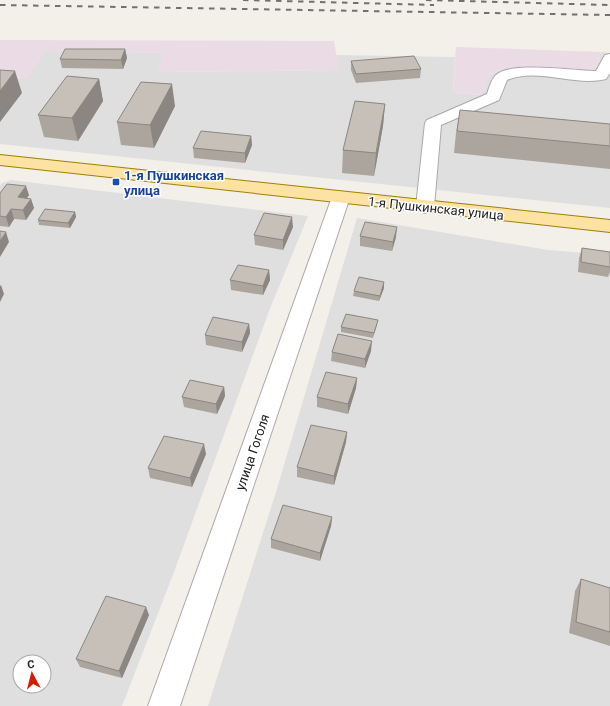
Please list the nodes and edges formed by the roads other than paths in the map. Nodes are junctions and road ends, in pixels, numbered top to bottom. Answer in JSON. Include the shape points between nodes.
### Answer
{"nodes":[{"id":1,"x":610,"y":58,"type":"edge"},
{"id":2,"x":0,"y":160,"type":"edge"},
{"id":3,"x":341,"y":198,"type":"junction"},
{"id":4,"x":425,"y":207,"type":"junction"},
{"id":5,"x":610,"y":226,"type":"edge"},
{"id":6,"x":164,"y":706,"type":"edge"}],
"edges":[{"from":1,"to":4,"type":"street","via":[[601,76],[509,72],[501,78],[494,97],[433,123]]},
{"from":2,"to":3,"type":"main road","name":"1-я Пушкинская улица"},
{"from":3,"to":4,"type":"main road","name":"1-я Пушкинская улица"},
{"from":3,"to":6,"type":"street","name":"улица Гоголя"},
{"from":4,"to":5,"type":"main road","name":"1-я Пушкинская улица"}]}
